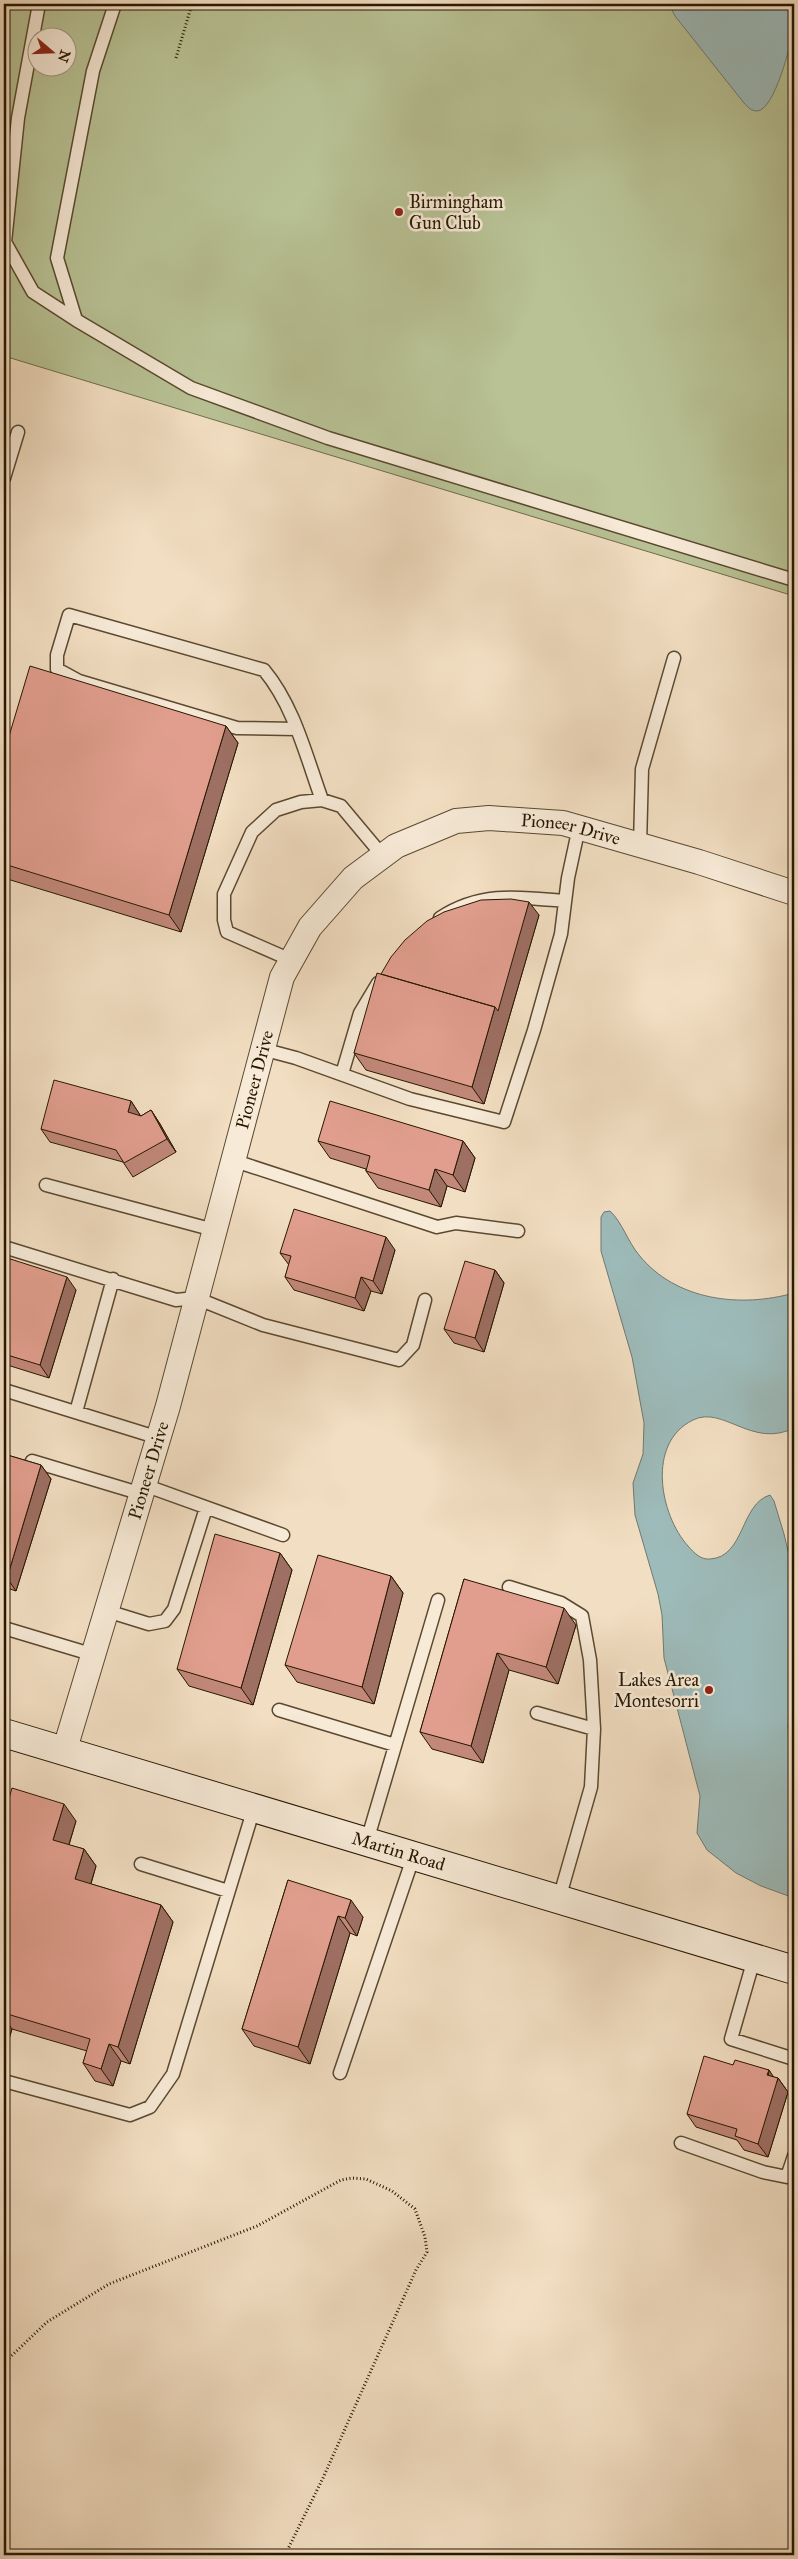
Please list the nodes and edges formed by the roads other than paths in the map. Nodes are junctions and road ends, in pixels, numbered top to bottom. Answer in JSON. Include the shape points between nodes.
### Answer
{"nodes":[{"id":1,"x":39,"y":4,"type":"edge"},
{"id":2,"x":115,"y":4,"type":"edge"},
{"id":3,"x":76,"y":320,"type":"junction"},
{"id":4,"x":18,"y":432,"type":"dead end"},
{"id":5,"x":4,"y":478,"type":"edge"},
{"id":6,"x":794,"y":580,"type":"edge"},
{"id":7,"x":674,"y":658,"type":"dead end"},
{"id":8,"x":297,"y":729,"type":"junction"},
{"id":9,"x":322,"y":800,"type":"junction"},
{"id":10,"x":579,"y":827,"type":"junction"},
{"id":11,"x":640,"y":845,"type":"junction"},
{"id":12,"x":382,"y":856,"type":"junction"},
{"id":13,"x":794,"y":893,"type":"edge"},
{"id":14,"x":565,"y":901,"type":"junction"},
{"id":15,"x":426,"y":927,"type":"edge"},
{"id":16,"x":291,"y":960,"type":"junction"},
{"id":17,"x":384,"y":974,"type":"edge"},
{"id":18,"x":262,"y":1049,"type":"junction"},
{"id":19,"x":342,"y":1074,"type":"junction"},
{"id":20,"x":232,"y":1160,"type":"junction"},
{"id":21,"x":46,"y":1185,"type":"dead end"},
{"id":22,"x":214,"y":1230,"type":"junction"},
{"id":23,"x":518,"y":1232,"type":"dead end"},
{"id":24,"x":4,"y":1247,"type":"edge"},
{"id":25,"x":113,"y":1279,"type":"junction"},
{"id":26,"x":196,"y":1298,"type":"junction"},
{"id":27,"x":425,"y":1300,"type":"dead end"},
{"id":28,"x":4,"y":1390,"type":"edge"},
{"id":29,"x":76,"y":1412,"type":"junction"},
{"id":30,"x":159,"y":1438,"type":"junction"},
{"id":31,"x":32,"y":1461,"type":"edge"},
{"id":32,"x":143,"y":1490,"type":"junction"},
{"id":33,"x":206,"y":1508,"type":"junction"},
{"id":34,"x":283,"y":1535,"type":"dead end"},
{"id":35,"x":509,"y":1587,"type":"dead end"},
{"id":36,"x":438,"y":1600,"type":"dead end"},
{"id":37,"x":106,"y":1611,"type":"junction"},
{"id":38,"x":4,"y":1628,"type":"edge"},
{"id":39,"x":94,"y":1654,"type":"junction"},
{"id":40,"x":279,"y":1710,"type":"dead end"},
{"id":41,"x":537,"y":1713,"type":"dead end"},
{"id":42,"x":594,"y":1729,"type":"junction"},
{"id":43,"x":4,"y":1733,"type":"edge"},
{"id":44,"x":396,"y":1745,"type":"junction"},
{"id":45,"x":64,"y":1752,"type":"junction"},
{"id":46,"x":254,"y":1808,"type":"junction"},
{"id":47,"x":368,"y":1841,"type":"junction"},
{"id":48,"x":414,"y":1855,"type":"junction"},
{"id":49,"x":141,"y":1864,"type":"dead end"},
{"id":50,"x":228,"y":1891,"type":"junction"},
{"id":51,"x":559,"y":1899,"type":"junction"},
{"id":52,"x":754,"y":1959,"type":"junction"},
{"id":53,"x":794,"y":1970,"type":"edge"},
{"id":54,"x":794,"y":2058,"type":"edge"},
{"id":55,"x":340,"y":2073,"type":"dead end"},
{"id":56,"x":4,"y":2082,"type":"edge"},
{"id":57,"x":681,"y":2142,"type":"dead end"},
{"id":58,"x":794,"y":2156,"type":"edge"}],
"edges":[{"from":1,"to":3,"type":"lane","via":[[18,118],[5,242],[33,292]]},
{"from":2,"to":3,"type":"lane","via":[[93,71],[57,258]]},
{"from":3,"to":6,"type":"lane","via":[[191,388],[328,438]]},
{"from":4,"to":5,"type":"lane"},
{"from":7,"to":11,"type":"lane","via":[[642,769]]},
{"from":8,"to":8,"type":"lane","via":[[276,684],[264,670],[70,615],[57,655],[57,669],[79,681],[238,728]]},
{"from":8,"to":9,"type":"lane"},
{"from":9,"to":12,"type":"lane","via":[[341,806]]},
{"from":9,"to":16,"type":"lane","via":[[301,802],[276,810],[252,832],[224,894],[227,932]]},
{"from":10,"to":11,"type":"street","name":"Pioneer Drive"},
{"from":10,"to":12,"type":"street","name":"Pioneer Drive","via":[[528,819],[456,821],[429,830]]},
{"from":10,"to":14,"type":"lane"},
{"from":11,"to":13,"type":"street","name":"Pioneer Drive"},
{"from":12,"to":16,"type":"street","name":"Pioneer Drive","via":[[353,878],[310,927]]},
{"from":14,"to":15,"type":"lane","via":[[506,896],[456,907]]},
{"from":14,"to":19,"type":"lane","via":[[561,934],[504,1122],[410,1099]]},
{"from":16,"to":18,"type":"street","name":"Pioneer Drive","via":[[282,977]]},
{"from":17,"to":19,"type":"lane","via":[[360,1013]]},
{"from":18,"to":19,"type":"lane"},
{"from":18,"to":20,"type":"street","name":"Pioneer Drive"},
{"from":20,"to":22,"type":"street","name":"Pioneer Drive"},
{"from":20,"to":23,"type":"lane","via":[[437,1227],[456,1223]]},
{"from":21,"to":22,"type":"lane"},
{"from":22,"to":26,"type":"street","name":"Pioneer Drive"},
{"from":24,"to":25,"type":"lane"},
{"from":25,"to":26,"type":"lane","via":[[176,1300]]},
{"from":25,"to":29,"type":"lane"},
{"from":26,"to":27,"type":"lane","via":[[263,1325],[399,1360],[412,1345]]},
{"from":26,"to":30,"type":"street","name":"Pioneer Drive"},
{"from":28,"to":29,"type":"lane"},
{"from":29,"to":30,"type":"lane"},
{"from":30,"to":32,"type":"street","name":"Pioneer Drive"},
{"from":31,"to":32,"type":"lane"},
{"from":32,"to":33,"type":"lane"},
{"from":32,"to":37,"type":"street","name":"Pioneer Drive"},
{"from":33,"to":34,"type":"lane"},
{"from":33,"to":37,"type":"lane","via":[[174,1610],[165,1622],[148,1624]]},
{"from":35,"to":42,"type":"lane","via":[[561,1602],[582,1616],[590,1660]]},
{"from":36,"to":44,"type":"lane"},
{"from":37,"to":39,"type":"street","name":"Pioneer Drive"},
{"from":38,"to":39,"type":"lane"},
{"from":39,"to":45,"type":"street","name":"Pioneer Drive"},
{"from":40,"to":44,"type":"lane"},
{"from":41,"to":42,"type":"lane"},
{"from":42,"to":51,"type":"lane","via":[[591,1787]]},
{"from":43,"to":45,"type":"main road","name":"Martin Road"},
{"from":44,"to":47,"type":"lane"},
{"from":45,"to":46,"type":"main road","name":"Martin Road"},
{"from":46,"to":47,"type":"main road","name":"Martin Road"},
{"from":46,"to":50,"type":"lane"},
{"from":47,"to":48,"type":"main road","name":"Martin Road"},
{"from":48,"to":51,"type":"main road","name":"Martin Road"},
{"from":48,"to":55,"type":"lane"},
{"from":49,"to":50,"type":"lane"},
{"from":50,"to":56,"type":"lane","via":[[173,2074],[150,2107],[130,2116]]},
{"from":51,"to":52,"type":"main road","name":"Martin Road"},
{"from":52,"to":53,"type":"main road","name":"Martin Road"},
{"from":52,"to":54,"type":"lane","via":[[731,2039]]},
{"from":57,"to":58,"type":"lane","via":[[763,2172],[787,2177]]}]}
